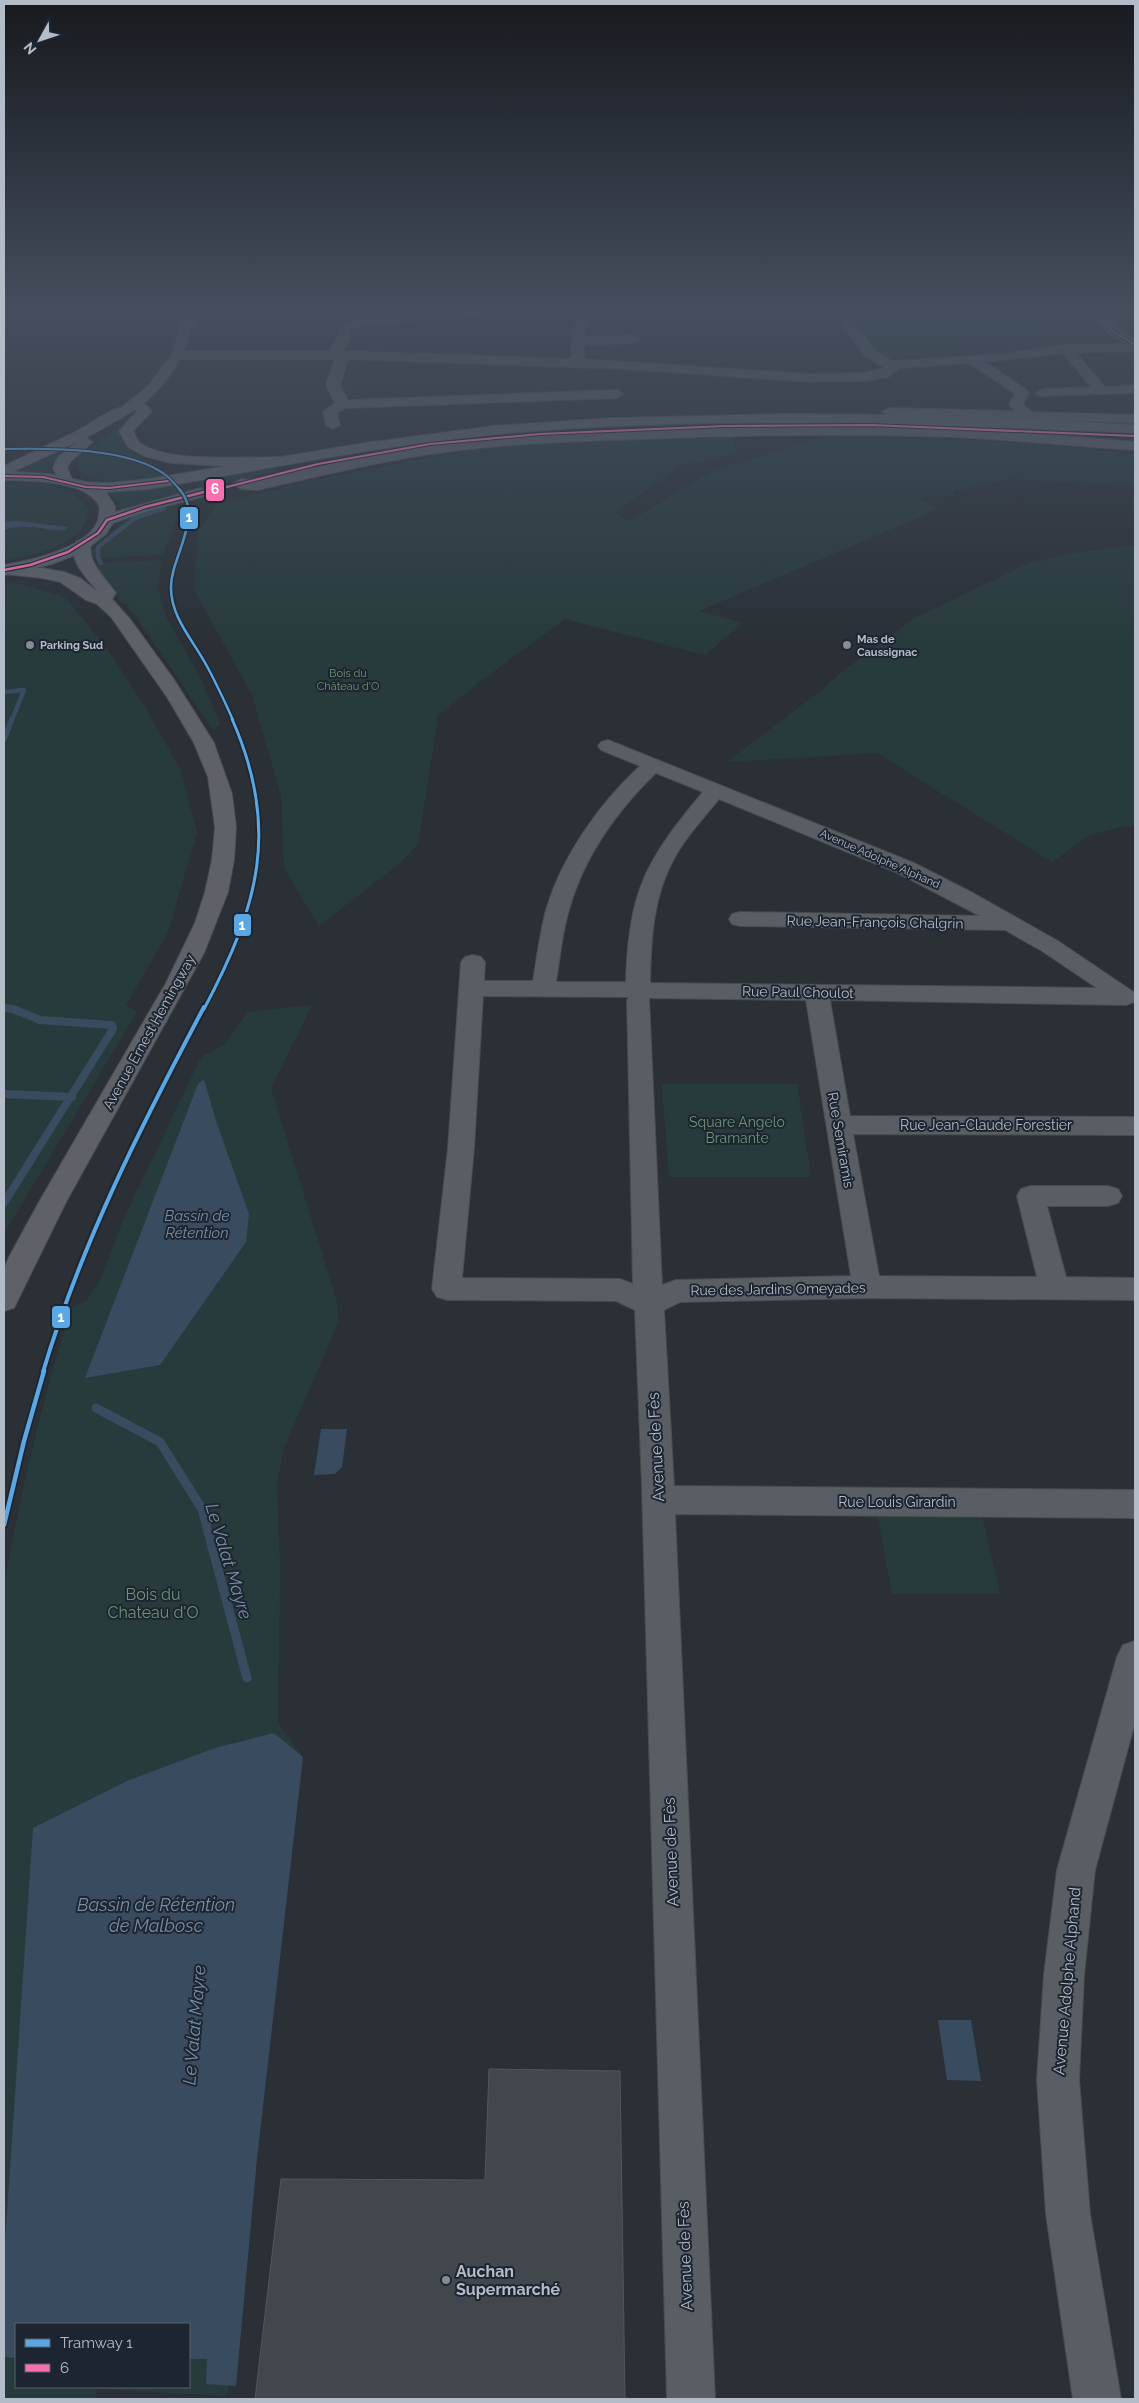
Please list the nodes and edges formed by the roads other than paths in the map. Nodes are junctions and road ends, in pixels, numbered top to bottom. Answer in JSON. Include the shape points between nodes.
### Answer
{"nodes":[{"id":1,"x":104,"y":420,"type":"edge"},
{"id":2,"x":119,"y":420,"type":"edge"},
{"id":3,"x":136,"y":420,"type":"edge"},
{"id":4,"x":332,"y":420,"type":"edge"},
{"id":5,"x":650,"y":420,"type":"edge"},
{"id":6,"x":701,"y":420,"type":"edge"},
{"id":7,"x":933,"y":420,"type":"edge"},
{"id":8,"x":645,"y":421,"type":"junction"},
{"id":9,"x":333,"y":425,"type":"dead end"},
{"id":10,"x":1135,"y":429,"type":"edge"},
{"id":11,"x":1135,"y":436,"type":"edge"},
{"id":12,"x":1135,"y":446,"type":"edge"},
{"id":13,"x":286,"y":461,"type":"junction"},
{"id":14,"x":4,"y":472,"type":"edge"},
{"id":15,"x":4,"y":476,"type":"edge"},
{"id":16,"x":65,"y":481,"type":"junction"},
{"id":17,"x":240,"y":484,"type":"junction"},
{"id":18,"x":86,"y":487,"type":"junction"},
{"id":19,"x":106,"y":520,"type":"junction"},
{"id":20,"x":83,"y":544,"type":"junction"},
{"id":21,"x":6,"y":570,"type":"edge"},
{"id":22,"x":104,"y":600,"type":"junction"},
{"id":23,"x":608,"y":746,"type":"dead end"},
{"id":24,"x":653,"y":765,"type":"junction"},
{"id":25,"x":716,"y":790,"type":"junction"},
{"id":26,"x":740,"y":919,"type":"dead end"},
{"id":27,"x":1010,"y":923,"type":"junction"},
{"id":28,"x":543,"y":989,"type":"junction"},
{"id":29,"x":817,"y":993,"type":"junction"},
{"id":30,"x":639,"y":995,"type":"junction"},
{"id":31,"x":1130,"y":1000,"type":"edge"},
{"id":32,"x":838,"y":1125,"type":"junction"},
{"id":33,"x":1135,"y":1126,"type":"edge"},
{"id":34,"x":1108,"y":1196,"type":"dead end"},
{"id":35,"x":867,"y":1287,"type":"junction"},
{"id":36,"x":1054,"y":1289,"type":"junction"},
{"id":37,"x":1135,"y":1289,"type":"edge"},
{"id":38,"x":649,"y":1296,"type":"junction"},
{"id":39,"x":4,"y":1300,"type":"edge"},
{"id":40,"x":658,"y":1500,"type":"junction"},
{"id":41,"x":1135,"y":1504,"type":"edge"},
{"id":42,"x":1135,"y":1657,"type":"edge"},
{"id":43,"x":691,"y":2399,"type":"edge"},
{"id":44,"x":1097,"y":2399,"type":"edge"}],
"edges":[{"from":1,"to":14,"type":"main road"},
{"from":2,"to":16,"type":"main road","via":[[63,460],[60,468]]},
{"from":3,"to":13,"type":"main road","via":[[126,431],[127,437],[130,444],[150,454],[212,461]]},
{"from":4,"to":9,"type":"street"},
{"from":5,"to":8,"type":"street"},
{"from":6,"to":8,"type":"main road"},
{"from":7,"to":10,"type":"main road"},
{"from":8,"to":13,"type":"main road","via":[[421,438]]},
{"from":11,"to":17,"type":"main road","via":[[871,425],[584,431],[430,444],[318,464]]},
{"from":12,"to":17,"type":"street","via":[[1015,435],[876,431],[631,434],[452,447],[358,462],[258,485]]},
{"from":13,"to":18,"type":"main road","via":[[149,484]]},
{"from":15,"to":16,"type":"main road"},
{"from":16,"to":18,"type":"main road"},
{"from":17,"to":19,"type":"main road"},
{"from":18,"to":19,"type":"main road","via":[[105,502]]},
{"from":19,"to":20,"type":"main road","via":[[98,533]]},
{"from":20,"to":21,"type":"main road","via":[[50,559]]},
{"from":20,"to":22,"type":"main road","name":"Avenue Ernest Hemingway","via":[[84,561],[107,594]]},
{"from":21,"to":22,"type":"main road","name":"Avenue Ernest Hemingway","via":[[64,578]]},
{"from":22,"to":39,"type":"main road","name":"Avenue Ernest Hemingway","via":[[171,689],[208,752],[222,795],[224,859],[208,919],[176,989],[59,1189]]},
{"from":23,"to":24,"type":"street","name":"Avenue Adolphe Alphand"},
{"from":24,"to":25,"type":"street","name":"Avenue Adolphe Alphand"},
{"from":24,"to":28,"type":"street","via":[[612,810],[583,852],[560,900]]},
{"from":25,"to":27,"type":"street","name":"Avenue Adolphe Alphand","via":[[906,868]]},
{"from":25,"to":30,"type":"street","name":"Avenue de Fès","via":[[664,857],[650,890],[640,925]]},
{"from":26,"to":27,"type":"street","name":"Rue Jean-François Chalgrin"},
{"from":27,"to":31,"type":"street","name":"Avenue Adolphe Alphand"},
{"from":28,"to":30,"type":"street","name":"Rue Paul Choulot"},
{"from":28,"to":38,"type":"street","name":"Rue Paul Choulot","via":[[472,975],[461,1148],[447,1289],[620,1290]]},
{"from":29,"to":30,"type":"street","name":"Rue Paul Choulot"},
{"from":29,"to":31,"type":"street","name":"Rue Paul Choulot"},
{"from":29,"to":32,"type":"street","name":"Rue Semiramis"},
{"from":30,"to":38,"type":"street","name":"Avenue de Fès"},
{"from":32,"to":33,"type":"street","name":"Rue Jean-Claude Forestier"},
{"from":32,"to":35,"type":"street","name":"Rue Semiramis"},
{"from":34,"to":36,"type":"street","via":[[1031,1196]]},
{"from":35,"to":36,"type":"street","name":"Rue des Jardins Omeyades"},
{"from":35,"to":38,"type":"street","name":"Rue des Jardins Omeyades","via":[[676,1291]]},
{"from":36,"to":37,"type":"street","name":"Rue des Jardins Omeyades"},
{"from":38,"to":40,"type":"street","name":"Avenue de Fès"},
{"from":40,"to":41,"type":"street","name":"Rue Louis Girardin"},
{"from":40,"to":43,"type":"street","name":"Avenue de Fès"},
{"from":42,"to":44,"type":"street","name":"Avenue Adolphe Alphand","via":[[1076,1870],[1064,1975],[1058,2080],[1068,2214]]}]}
